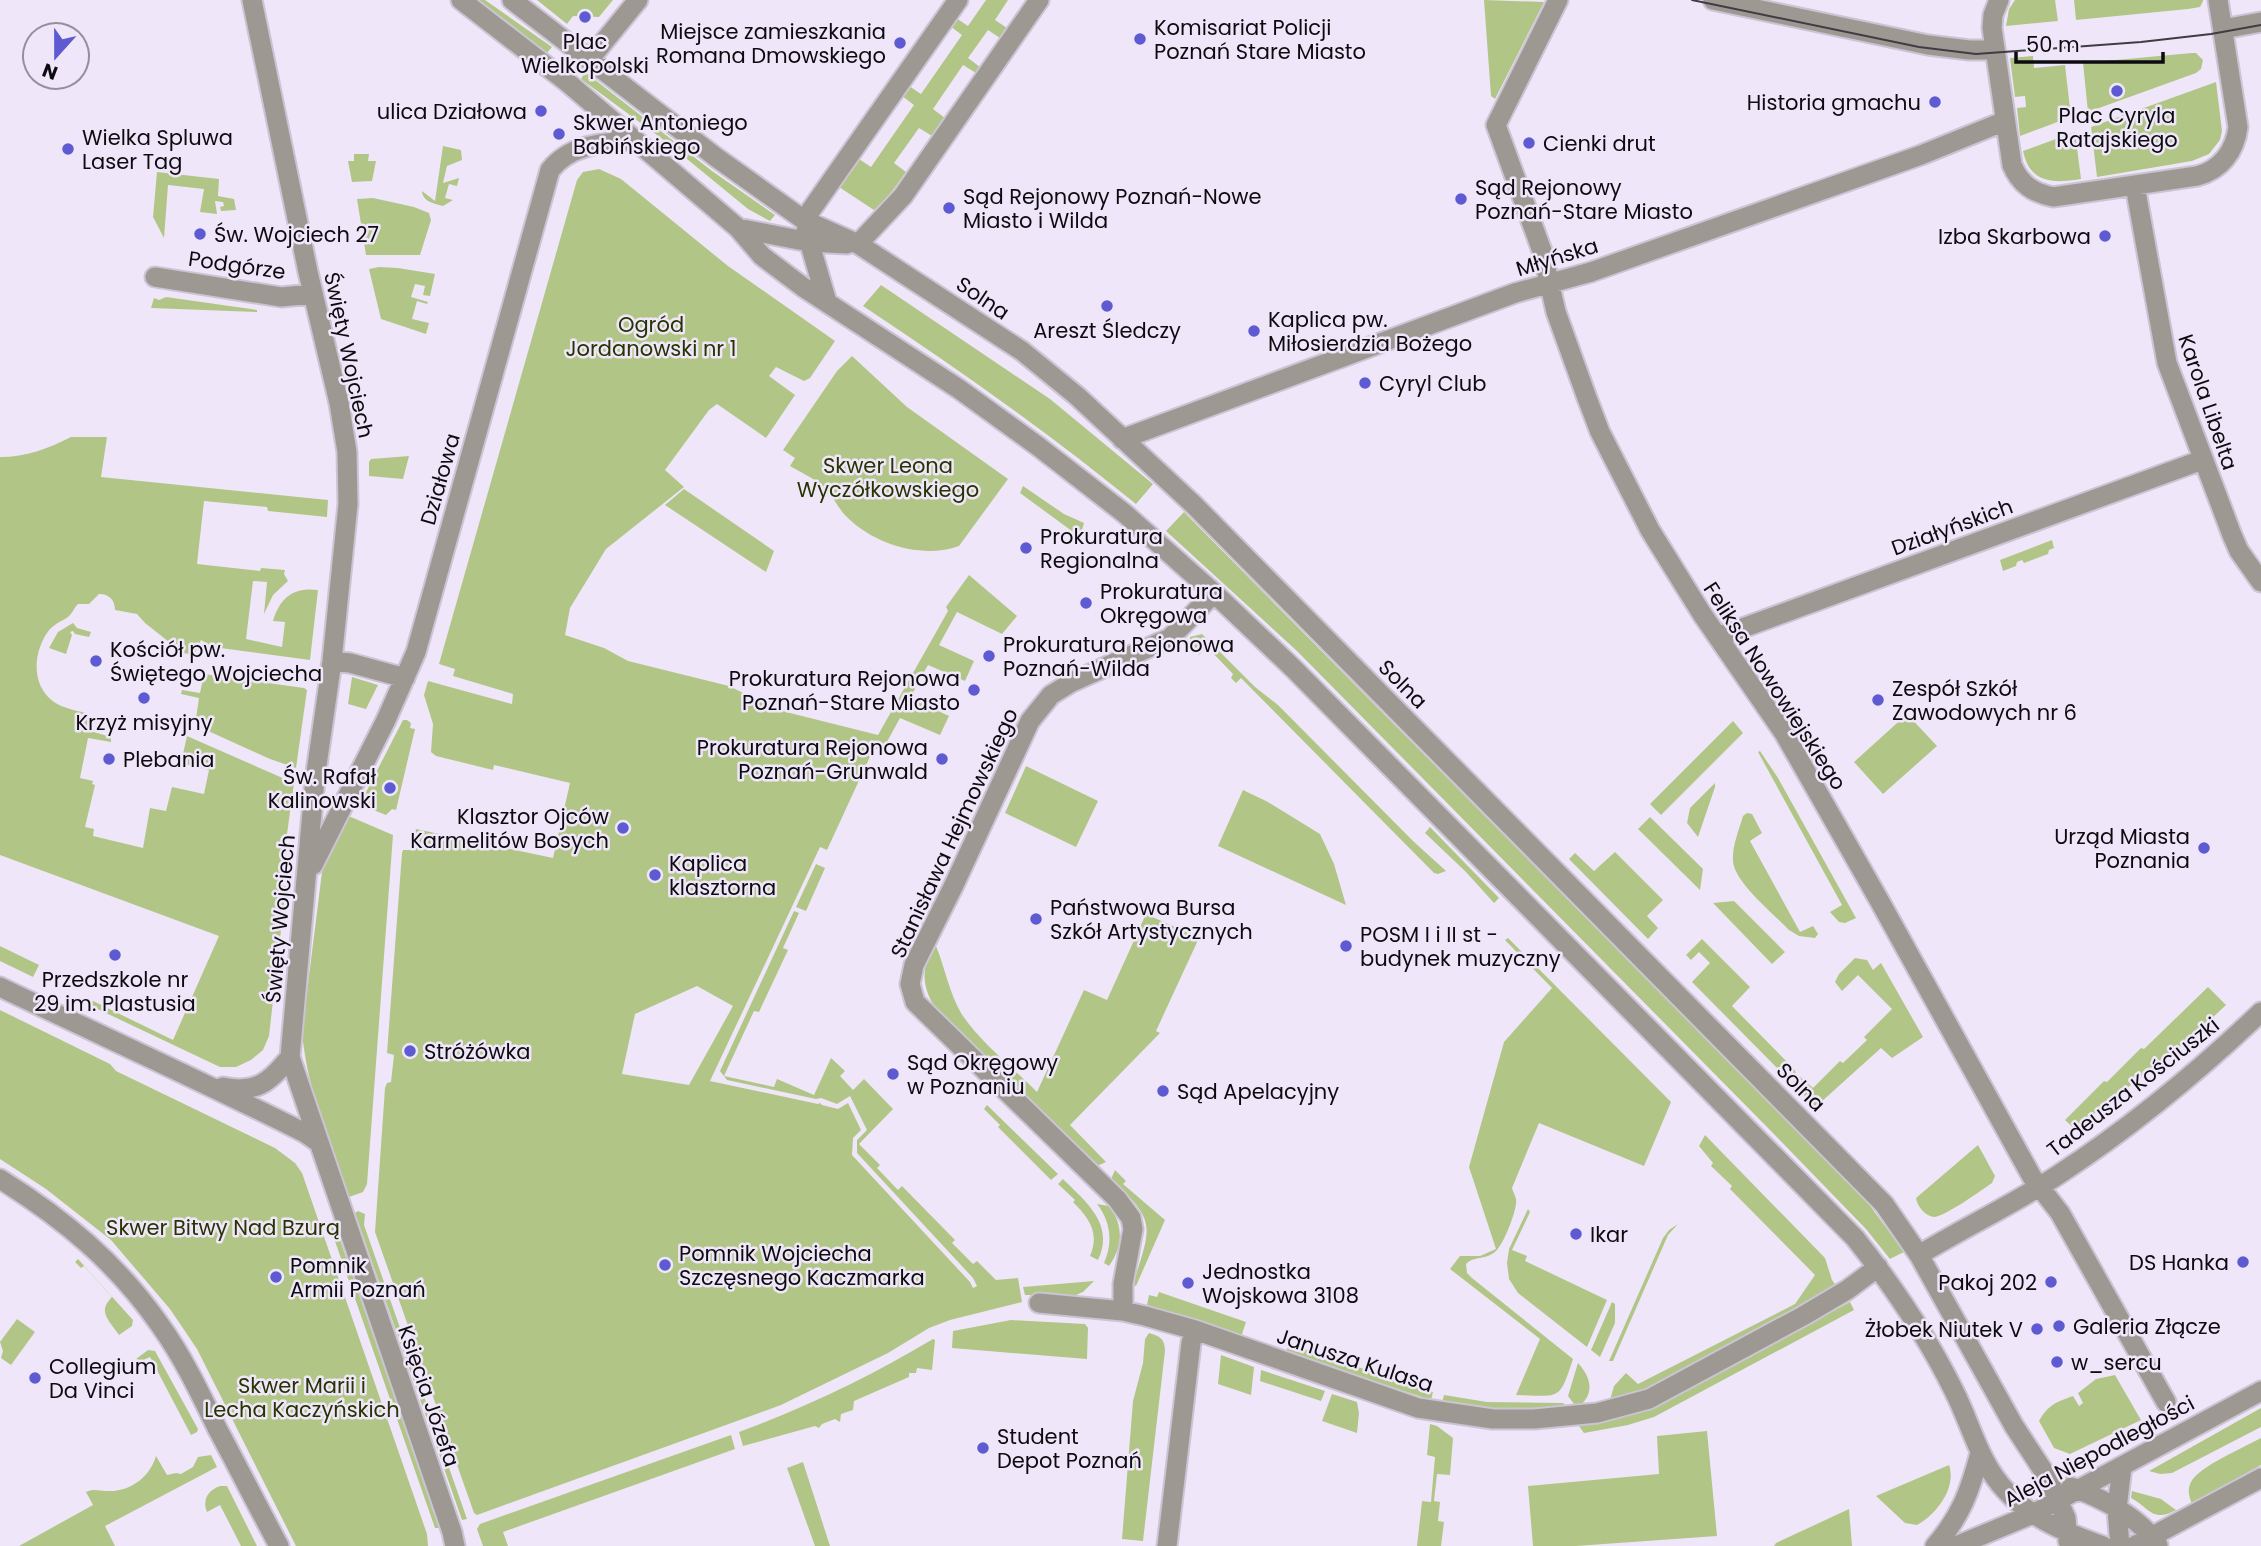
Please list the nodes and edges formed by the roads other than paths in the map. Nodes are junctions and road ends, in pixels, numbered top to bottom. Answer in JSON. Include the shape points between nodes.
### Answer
{"nodes":[{"id":1,"x":252,"y":0,"type":"edge"},
{"id":2,"x":461,"y":0,"type":"edge"},
{"id":3,"x":512,"y":0,"type":"edge"},
{"id":4,"x":638,"y":0,"type":"edge"},
{"id":5,"x":958,"y":0,"type":"edge"},
{"id":6,"x":1038,"y":0,"type":"edge"},
{"id":7,"x":1558,"y":0,"type":"edge"},
{"id":8,"x":1713,"y":0,"type":"edge"},
{"id":9,"x":1999,"y":0,"type":"edge"},
{"id":10,"x":2218,"y":0,"type":"edge"},
{"id":11,"x":2261,"y":22,"type":"edge"},
{"id":12,"x":2223,"y":29,"type":"junction"},
{"id":13,"x":1995,"y":50,"type":"junction"},
{"id":14,"x":589,"y":60,"type":"junction"},
{"id":15,"x":2005,"y":121,"type":"junction"},
{"id":16,"x":634,"y":140,"type":"junction"},
{"id":17,"x":2135,"y":186,"type":"junction"},
{"id":18,"x":804,"y":220,"type":"junction"},
{"id":19,"x":738,"y":228,"type":"junction"},
{"id":20,"x":809,"y":242,"type":"junction"},
{"id":21,"x":858,"y":244,"type":"junction"},
{"id":22,"x":155,"y":277,"type":"dead end"},
{"id":23,"x":1550,"y":283,"type":"junction"},
{"id":24,"x":313,"y":294,"type":"junction"},
{"id":25,"x":827,"y":302,"type":"junction"},
{"id":26,"x":1122,"y":439,"type":"junction"},
{"id":27,"x":2202,"y":460,"type":"junction"},
{"id":28,"x":2261,"y":582,"type":"edge"},
{"id":29,"x":1214,"y":593,"type":"junction"},
{"id":30,"x":1718,"y":638,"type":"junction"},
{"id":31,"x":332,"y":661,"type":"junction"},
{"id":32,"x":405,"y":678,"type":"junction"},
{"id":33,"x":308,"y":875,"type":"junction"},
{"id":34,"x":0,"y":987,"type":"edge"},
{"id":35,"x":2261,"y":1012,"type":"edge"},
{"id":36,"x":290,"y":1057,"type":"junction"},
{"id":37,"x":207,"y":1084,"type":"junction"},
{"id":38,"x":318,"y":1142,"type":"junction"},
{"id":39,"x":0,"y":1179,"type":"edge"},
{"id":40,"x":2038,"y":1187,"type":"junction"},
{"id":41,"x":1919,"y":1255,"type":"junction"},
{"id":42,"x":1878,"y":1267,"type":"junction"},
{"id":43,"x":1039,"y":1303,"type":"dead end"},
{"id":44,"x":1123,"y":1311,"type":"junction"},
{"id":45,"x":1195,"y":1330,"type":"junction"},
{"id":46,"x":2261,"y":1391,"type":"edge"},
{"id":47,"x":2165,"y":1402,"type":"dead end"},
{"id":48,"x":1980,"y":1453,"type":"junction"},
{"id":49,"x":2122,"y":1466,"type":"junction"},
{"id":50,"x":2048,"y":1478,"type":"junction"},
{"id":51,"x":2261,"y":1478,"type":"edge"},
{"id":52,"x":2078,"y":1489,"type":"junction"},
{"id":53,"x":2059,"y":1499,"type":"junction"},
{"id":54,"x":2117,"y":1509,"type":"junction"},
{"id":55,"x":2033,"y":1514,"type":"junction"},
{"id":56,"x":2068,"y":1540,"type":"edge"},
{"id":57,"x":2155,"y":1541,"type":"edge"},
{"id":58,"x":279,"y":1546,"type":"edge"},
{"id":59,"x":455,"y":1546,"type":"edge"},
{"id":60,"x":1167,"y":1546,"type":"edge"},
{"id":61,"x":1935,"y":1546,"type":"edge"},
{"id":62,"x":1956,"y":1546,"type":"edge"},
{"id":63,"x":2103,"y":1546,"type":"edge"},
{"id":64,"x":2120,"y":1546,"type":"edge"},
{"id":65,"x":2134,"y":1546,"type":"edge"}],
"edges":[{"from":1,"to":24,"type":"street","name":"Święty Wojciech"},
{"from":2,"to":16,"type":"street"},
{"from":3,"to":14,"type":"street","name":"Solna"},
{"from":4,"to":14,"type":"street"},
{"from":5,"to":18,"type":"street"},
{"from":6,"to":21,"type":"street","via":[[903,196]]},
{"from":7,"to":23,"type":"street","name":"Feliksa Nowowiejskiego","via":[[1496,125]]},
{"from":8,"to":13,"type":"street","via":[[1940,47]]},
{"from":9,"to":13,"type":"street","via":[[1992,21]]},
{"from":10,"to":12,"type":"street"},
{"from":11,"to":12,"type":"street"},
{"from":12,"to":17,"type":"street","via":[[2238,127],[2233,147],[2223,162],[2203,174]]},
{"from":13,"to":15,"type":"street"},
{"from":14,"to":18,"type":"street","name":"Solna"},
{"from":15,"to":17,"type":"street","via":[[2012,164],[2018,178],[2032,190],[2060,197]]},
{"from":15,"to":23,"type":"street","name":"Młyńska"},
{"from":16,"to":19,"type":"street"},
{"from":16,"to":32,"type":"street","name":"Działowa","via":[[592,144],[560,157],[550,170]]},
{"from":17,"to":27,"type":"street","name":"Karola Libelta","via":[[2162,342]]},
{"from":18,"to":20,"type":"street"},
{"from":18,"to":21,"type":"street","name":"Solna"},
{"from":19,"to":20,"type":"street"},
{"from":19,"to":25,"type":"street","via":[[762,256]]},
{"from":20,"to":21,"type":"street"},
{"from":20,"to":25,"type":"street"},
{"from":21,"to":26,"type":"street","name":"Solna","via":[[1022,351]]},
{"from":22,"to":24,"type":"street","name":"Podgórze","via":[[281,297]]},
{"from":23,"to":26,"type":"street","name":"Młyńska"},
{"from":23,"to":30,"type":"street","name":"Feliksa Nowowiejskiego","via":[[1556,312],[1600,432],[1650,530]]},
{"from":24,"to":31,"type":"street","name":"Święty Wojciech","via":[[347,453],[348,504]]},
{"from":25,"to":29,"type":"street","via":[[1039,447],[1124,513]]},
{"from":26,"to":41,"type":"street","name":"Solna","via":[[1203,515],[1870,1188]]},
{"from":27,"to":28,"type":"street","name":"Karola Libelta","via":[[2239,551]]},
{"from":27,"to":30,"type":"street","name":"Działyńskich"},
{"from":29,"to":42,"type":"street","via":[[1810,1190]]},
{"from":29,"to":44,"type":"street","name":"Stanisława Hejmowskiego","via":[[1170,638],[1072,682],[1051,695],[1030,721],[914,965],[910,984],[915,1002],[1131,1218]]},
{"from":30,"to":40,"type":"street","name":"Feliksa Nowowiejskiego","via":[[1784,733]]},
{"from":31,"to":32,"type":"street"},
{"from":31,"to":33,"type":"street","name":"Święty Wojciech","via":[[315,779]]},
{"from":32,"to":33,"type":"street","name":"Działowa"},
{"from":33,"to":36,"type":"street","name":"Święty Wojciech"},
{"from":34,"to":37,"type":"street"},
{"from":35,"to":40,"type":"street","name":"Tadeusza Kościuszki","via":[[2183,1082]]},
{"from":36,"to":37,"type":"street","via":[[274,1077],[256,1087],[238,1090]]},
{"from":36,"to":38,"type":"street","name":"Księcia Józefa"},
{"from":37,"to":38,"type":"street"},
{"from":38,"to":59,"type":"street","name":"Księcia Józefa"},
{"from":39,"to":58,"type":"street","via":[[86,1241],[152,1314],[184,1362]]},
{"from":40,"to":41,"type":"street","name":"Tadeusza Kościuszki"},
{"from":40,"to":47,"type":"street","name":"Feliksa Nowowiejskiego","via":[[2060,1213]]},
{"from":41,"to":50,"type":"street","name":"Solna"},
{"from":42,"to":45,"type":"street","name":"Janusza Kulasa","via":[[1847,1290],[1649,1399],[1597,1413],[1534,1419],[1493,1419],[1418,1408]]},
{"from":42,"to":48,"type":"street","via":[[1935,1354]]},
{"from":43,"to":44,"type":"street","name":"Janusza Kulasa"},
{"from":44,"to":45,"type":"street","name":"Janusza Kulasa"},
{"from":45,"to":60,"type":"street"},
{"from":46,"to":49,"type":"street","name":"Aleja Niepodległości"},
{"from":48,"to":55,"type":"street","via":[[2004,1489]]},
{"from":48,"to":61,"type":"street","via":[[1964,1505]]},
{"from":49,"to":52,"type":"street","name":"Aleja Niepodległości"},
{"from":49,"to":54,"type":"street"},
{"from":50,"to":52,"type":"street"},
{"from":50,"to":53,"type":"street","name":"Solna"},
{"from":51,"to":57,"type":"street"},
{"from":52,"to":53,"type":"street","name":"Aleja Niepodległości"},
{"from":52,"to":54,"type":"street"},
{"from":53,"to":55,"type":"street","name":"Aleja Niepodległości"},
{"from":53,"to":56,"type":"street","name":"Solna"},
{"from":54,"to":57,"type":"street"},
{"from":54,"to":64,"type":"street"},
{"from":55,"to":56,"type":"street"},
{"from":55,"to":62,"type":"street","name":"Aleja Niepodległości"},
{"from":56,"to":63,"type":"street"},
{"from":57,"to":65,"type":"street"}]}
